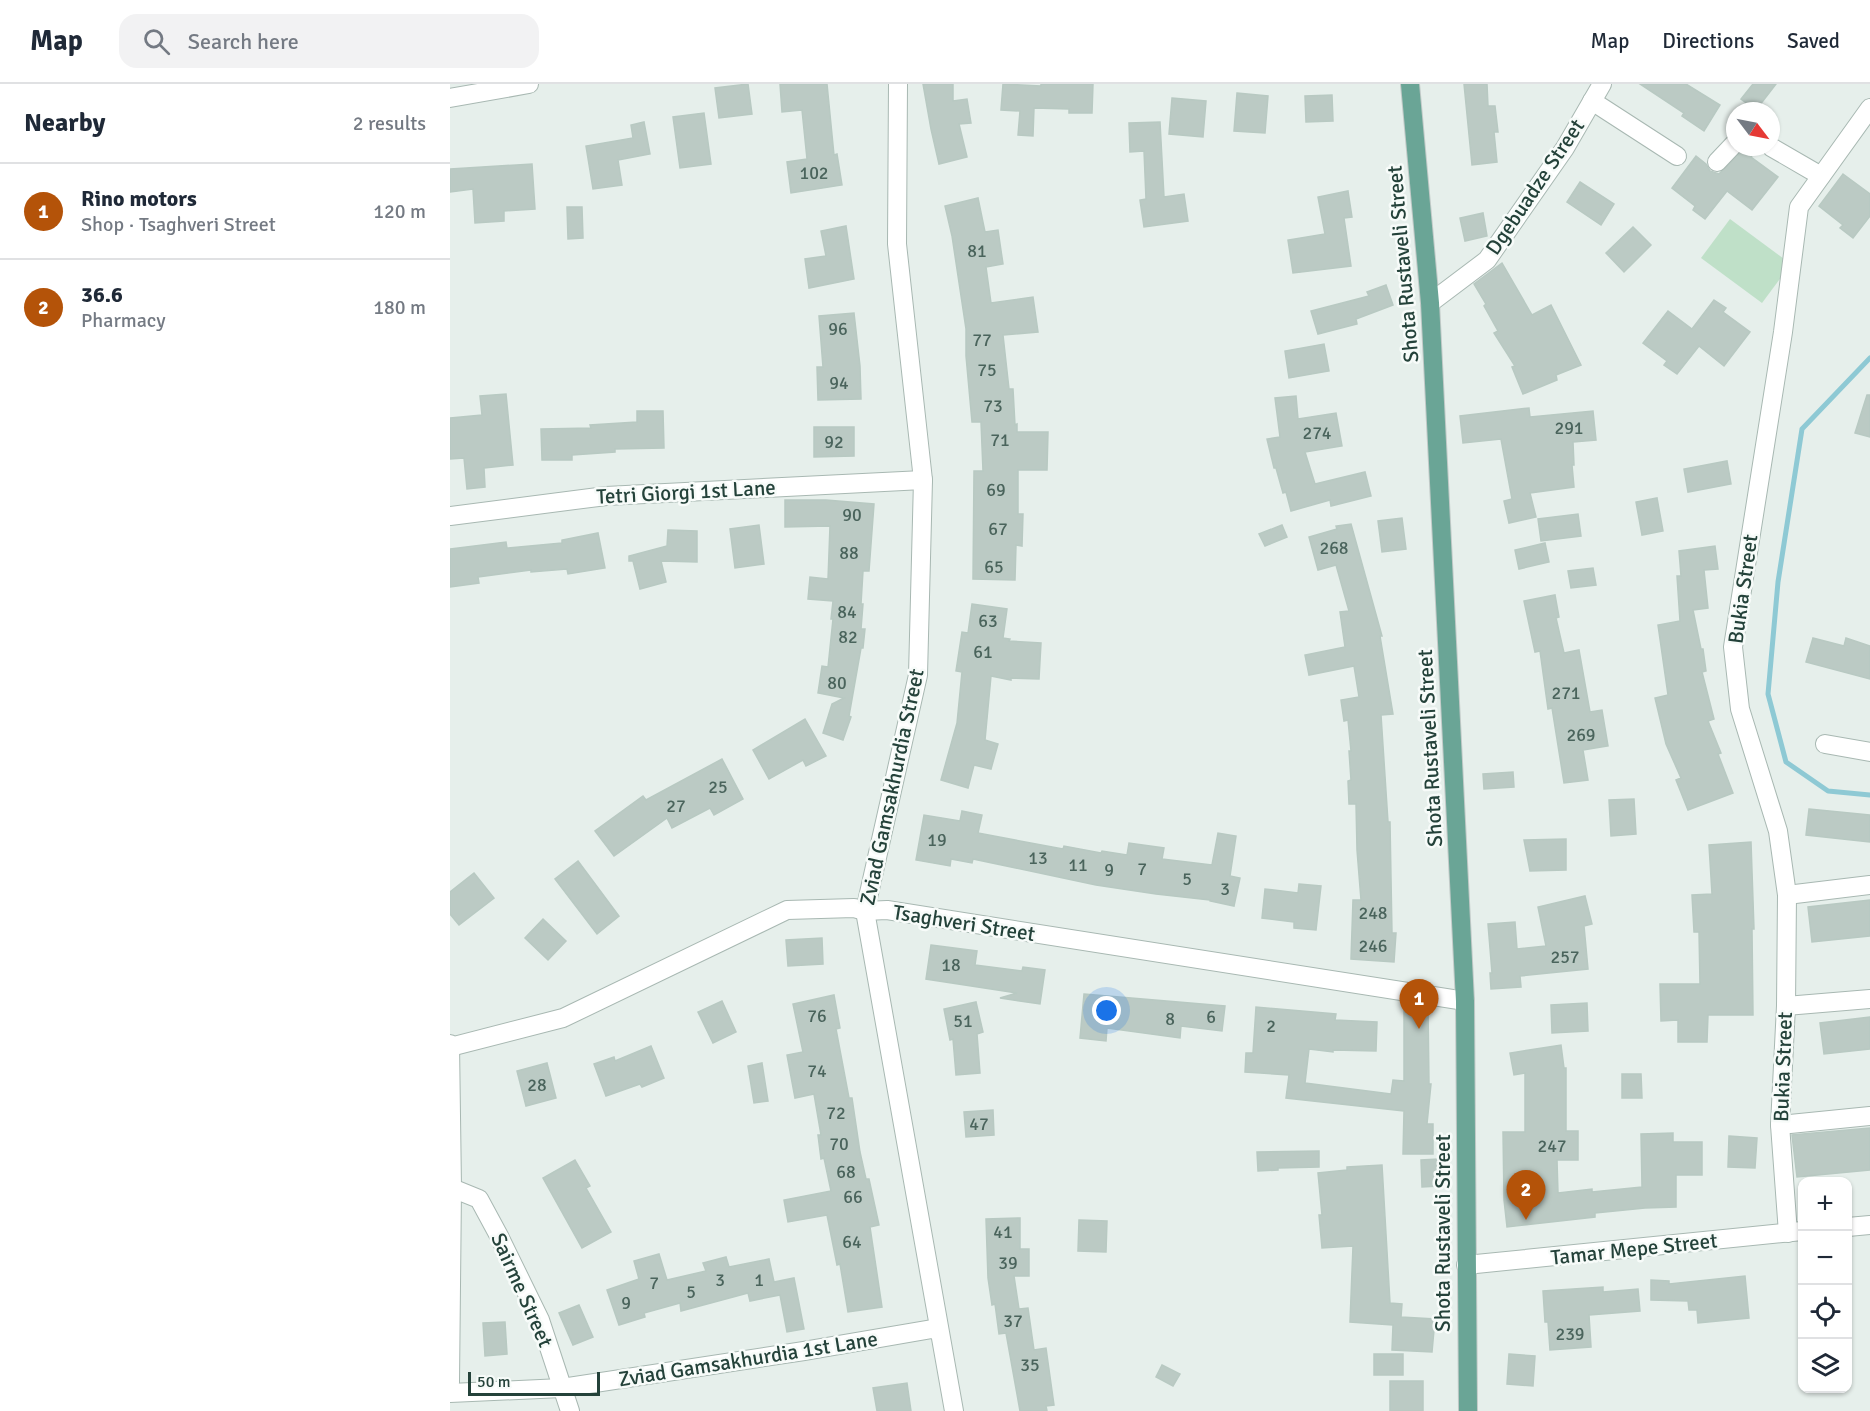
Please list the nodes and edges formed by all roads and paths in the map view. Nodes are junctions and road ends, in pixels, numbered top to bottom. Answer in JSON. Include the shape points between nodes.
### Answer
{"nodes":[{"id":1,"x":529,"y":84,"type":"edge"},
{"id":2,"x":898,"y":84,"type":"edge"},
{"id":3,"x":1410,"y":84,"type":"edge"},
{"id":4,"x":1602,"y":84,"type":"edge"},
{"id":5,"x":450,"y":98,"type":"edge"},
{"id":6,"x":1592,"y":101,"type":"junction"},
{"id":7,"x":1870,"y":108,"type":"edge"},
{"id":8,"x":1726,"y":152,"type":"edge"},
{"id":9,"x":1780,"y":152,"type":"edge"},
{"id":10,"x":1677,"y":156,"type":"dead end"},
{"id":11,"x":1717,"y":162,"type":"dead end"},
{"id":12,"x":1821,"y":176,"type":"junction"},
{"id":13,"x":1431,"y":303,"type":"junction"},
{"id":14,"x":923,"y":480,"type":"junction"},
{"id":15,"x":450,"y":516,"type":"edge"},
{"id":16,"x":1825,"y":744,"type":"dead end"},
{"id":17,"x":1870,"y":752,"type":"edge"},
{"id":18,"x":1870,"y":885,"type":"edge"},
{"id":19,"x":1787,"y":895,"type":"junction"},
{"id":20,"x":865,"y":911,"type":"junction"},
{"id":21,"x":1870,"y":999,"type":"edge"},
{"id":22,"x":1465,"y":1001,"type":"junction"},
{"id":23,"x":1786,"y":1006,"type":"junction"},
{"id":24,"x":450,"y":1046,"type":"edge"},
{"id":25,"x":1870,"y":1116,"type":"edge"},
{"id":26,"x":1780,"y":1125,"type":"junction"},
{"id":27,"x":452,"y":1188,"type":"junction"},
{"id":28,"x":1870,"y":1225,"type":"edge"},
{"id":29,"x":1852,"y":1227,"type":"edge"},
{"id":30,"x":1795,"y":1232,"type":"edge"},
{"id":31,"x":1466,"y":1265,"type":"junction"},
{"id":32,"x":939,"y":1330,"type":"junction"},
{"id":33,"x":450,"y":1383,"type":"edge"},
{"id":34,"x":562,"y":1388,"type":"junction"},
{"id":35,"x":450,"y":1393,"type":"edge"},
{"id":36,"x":570,"y":1411,"type":"edge"},
{"id":37,"x":954,"y":1411,"type":"edge"},
{"id":38,"x":1468,"y":1411,"type":"edge"}],
"edges":[{"from":1,"to":5,"type":"street"},
{"from":2,"to":14,"type":"street","name":"Zviad Gamsakhurdia Street","via":[[897,244]]},
{"from":3,"to":13,"type":"main road","name":"Shota Rustaveli Street"},
{"from":4,"to":6,"type":"street","name":"Dgebuadze Street"},
{"from":6,"to":10,"type":"street"},
{"from":6,"to":13,"type":"street","name":"Dgebuadze Street","via":[[1565,148],[1486,261]]},
{"from":7,"to":12,"type":"street","name":"Bukia Street"},
{"from":8,"to":11,"type":"street"},
{"from":9,"to":12,"type":"street"},
{"from":12,"to":19,"type":"street","name":"Bukia Street","via":[[1799,207],[1732,647],[1740,709],[1778,831]]},
{"from":13,"to":22,"type":"main road","name":"Shota Rustaveli Street"},
{"from":14,"to":15,"type":"street","name":"Tetri Giorgi 1st Lane","via":[[606,496]]},
{"from":14,"to":20,"type":"street","name":"Zviad Gamsakhurdia Street","via":[[918,675]]},
{"from":16,"to":17,"type":"street"},
{"from":18,"to":19,"type":"street"},
{"from":19,"to":23,"type":"street","name":"Bukia Street"},
{"from":20,"to":22,"type":"street","name":"Tsaghveri Street","via":[[887,910]]},
{"from":20,"to":24,"type":"street","name":"Tsaghveri Street","via":[[787,910],[562,1018]]},
{"from":20,"to":32,"type":"street","name":"Zviad Gamsakhurdia Street"},
{"from":21,"to":23,"type":"street"},
{"from":22,"to":31,"type":"main road","name":"Shota Rustaveli Street"},
{"from":23,"to":26,"type":"street","name":"Bukia Street"},
{"from":24,"to":27,"type":"street"},
{"from":25,"to":26,"type":"street"},
{"from":26,"to":30,"type":"street","name":"Bukia Street"},
{"from":27,"to":33,"type":"street"},
{"from":27,"to":34,"type":"street","name":"Sairme Street","via":[[479,1199],[540,1320]]},
{"from":28,"to":29,"type":"street"},
{"from":30,"to":31,"type":"street","name":"Tamar Mepe Street"},
{"from":31,"to":38,"type":"main road","name":"Shota Rustaveli Street"},
{"from":32,"to":34,"type":"street","name":"Zviad Gamsakhurdia 1st Lane"},
{"from":32,"to":37,"type":"street","name":"Zviad Gamsakhurdia Street"},
{"from":34,"to":35,"type":"street","name":"Zviad Gamsakhurdia 1st Lane"},
{"from":34,"to":36,"type":"street","name":"Sairme Street"}]}
